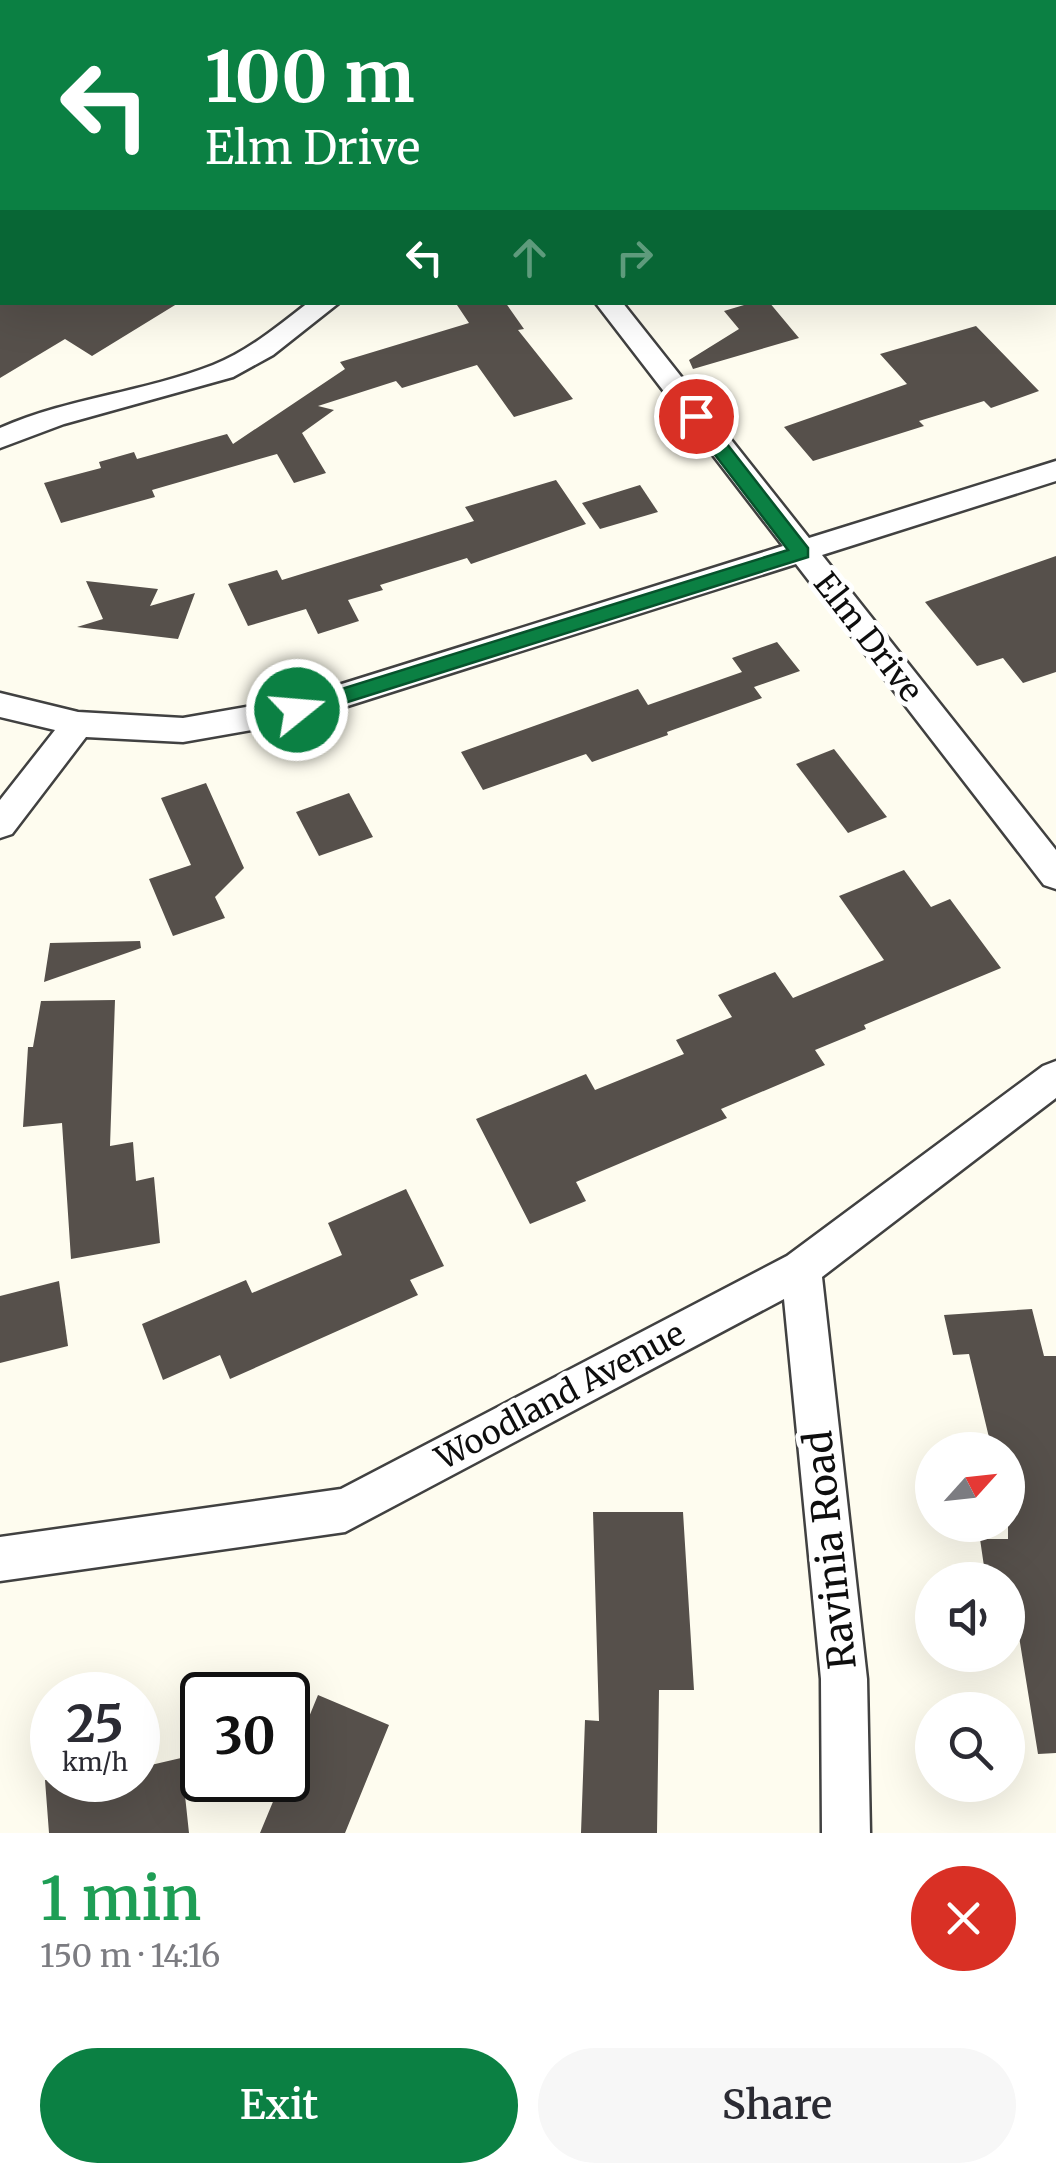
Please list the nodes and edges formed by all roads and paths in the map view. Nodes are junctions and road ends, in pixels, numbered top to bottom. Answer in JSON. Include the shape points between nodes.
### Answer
{"nodes":[{"id":1,"x":323,"y":305,"type":"edge"},
{"id":2,"x":610,"y":305,"type":"edge"},
{"id":3,"x":0,"y":440,"type":"edge"},
{"id":4,"x":1056,"y":471,"type":"edge"},
{"id":5,"x":801,"y":553,"type":"junction"},
{"id":6,"x":0,"y":705,"type":"edge"},
{"id":7,"x":78,"y":724,"type":"junction"},
{"id":8,"x":0,"y":825,"type":"edge"},
{"id":9,"x":1056,"y":875,"type":"edge"},
{"id":10,"x":1056,"y":1077,"type":"edge"},
{"id":11,"x":801,"y":1269,"type":"junction"},
{"id":12,"x":0,"y":1558,"type":"edge"},
{"id":13,"x":846,"y":1833,"type":"edge"}],
"edges":[{"from":1,"to":3,"type":"street","via":[[225,370],[43,420]]},
{"from":2,"to":5,"type":"street","name":"Elm Drive"},
{"from":4,"to":5,"type":"street"},
{"from":5,"to":7,"type":"street","via":[[297,710],[183,730]]},
{"from":5,"to":9,"type":"street","name":"Elm Drive"},
{"from":6,"to":7,"type":"street"},
{"from":7,"to":8,"type":"street"},
{"from":10,"to":11,"type":"street","name":"Woodland Avenue"},
{"from":11,"to":12,"type":"street","name":"Woodland Avenue","via":[[344,1510]]},
{"from":11,"to":13,"type":"street","name":"Ravinia Road","via":[[844,1679]]}]}
